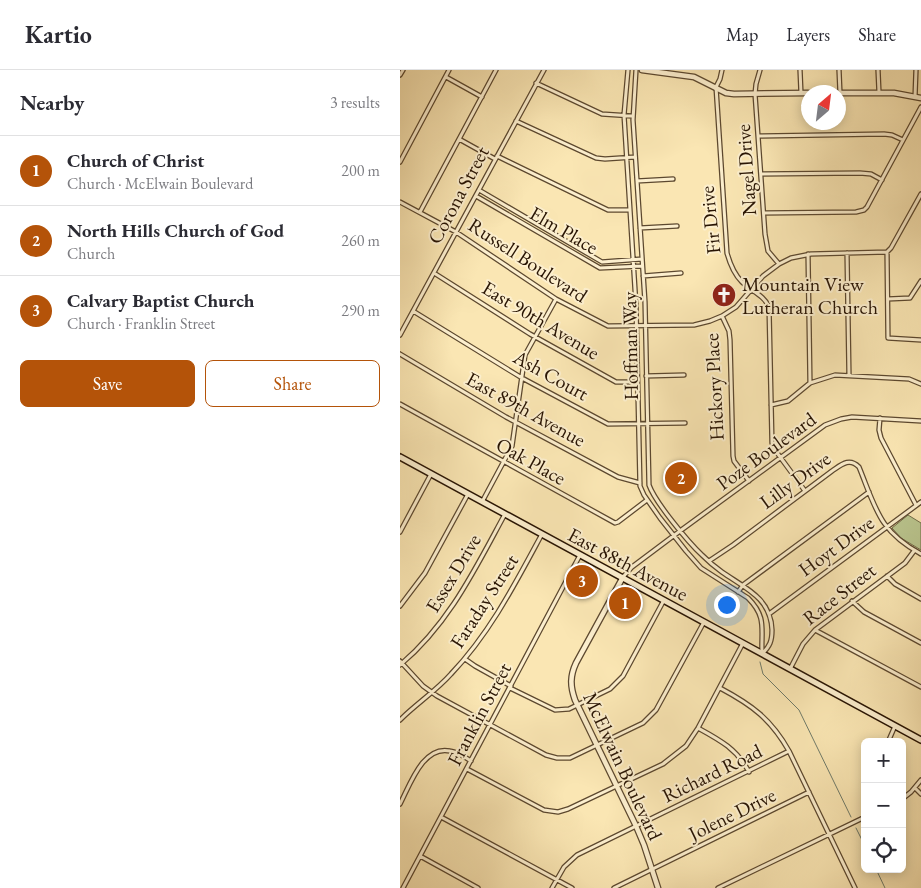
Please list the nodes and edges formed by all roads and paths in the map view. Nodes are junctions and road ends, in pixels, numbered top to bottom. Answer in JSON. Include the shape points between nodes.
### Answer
{"nodes":[{"id":1,"x":402,"y":70,"type":"edge"},
{"id":2,"x":450,"y":70,"type":"edge"},
{"id":3,"x":496,"y":70,"type":"edge"},
{"id":4,"x":544,"y":70,"type":"edge"},
{"id":5,"x":628,"y":70,"type":"edge"},
{"id":6,"x":636,"y":70,"type":"edge"},
{"id":7,"x":642,"y":70,"type":"edge"},
{"id":8,"x":722,"y":70,"type":"edge"},
{"id":9,"x":760,"y":70,"type":"edge"},
{"id":10,"x":800,"y":70,"type":"edge"},
{"id":11,"x":839,"y":70,"type":"edge"},
{"id":12,"x":878,"y":70,"type":"edge"},
{"id":13,"x":916,"y":70,"type":"edge"},
{"id":14,"x":678,"y":72,"type":"edge"},
{"id":15,"x":400,"y":75,"type":"edge"},
{"id":16,"x":446,"y":77,"type":"junction"},
{"id":17,"x":536,"y":84,"type":"junction"},
{"id":18,"x":839,"y":85,"type":"edge"},
{"id":19,"x":716,"y":87,"type":"junction"},
{"id":20,"x":879,"y":92,"type":"junction"},
{"id":21,"x":800,"y":93,"type":"joint"},
{"id":22,"x":846,"y":93,"type":"edge"},
{"id":23,"x":756,"y":94,"type":"junction"},
{"id":24,"x":482,"y":97,"type":"junction"},
{"id":25,"x":918,"y":98,"type":"edge"},
{"id":26,"x":921,"y":107,"type":"edge"},
{"id":27,"x":624,"y":116,"type":"junction"},
{"id":28,"x":632,"y":116,"type":"junction"},
{"id":29,"x":516,"y":120,"type":"junction"},
{"id":30,"x":759,"y":136,"type":"junction"},
{"id":31,"x":459,"y":139,"type":"junction"},
{"id":32,"x":903,"y":140,"type":"junction"},
{"id":33,"x":496,"y":157,"type":"junction"},
{"id":34,"x":626,"y":157,"type":"junction"},
{"id":35,"x":635,"y":157,"type":"junction"},
{"id":36,"x":400,"y":162,"type":"edge"},
{"id":37,"x":761,"y":174,"type":"junction"},
{"id":38,"x":674,"y":179,"type":"dead end"},
{"id":39,"x":882,"y":180,"type":"junction"},
{"id":40,"x":637,"y":181,"type":"junction"},
{"id":41,"x":478,"y":190,"type":"junction"},
{"id":42,"x":921,"y":194,"type":"edge"},
{"id":43,"x":476,"y":196,"type":"junction"},
{"id":44,"x":400,"y":202,"type":"edge"},
{"id":45,"x":630,"y":210,"type":"junction"},
{"id":46,"x":420,"y":212,"type":"junction"},
{"id":47,"x":764,"y":213,"type":"junction"},
{"id":48,"x":677,"y":226,"type":"dead end"},
{"id":49,"x":640,"y":228,"type":"junction"},
{"id":50,"x":456,"y":232,"type":"junction"},
{"id":51,"x":887,"y":252,"type":"junction"},
{"id":52,"x":847,"y":253,"type":"junction"},
{"id":53,"x":808,"y":254,"type":"junction"},
{"id":54,"x":642,"y":259,"type":"junction"},
{"id":55,"x":633,"y":260,"type":"junction"},
{"id":56,"x":779,"y":264,"type":"junction"},
{"id":57,"x":642,"y":266,"type":"junction"},
{"id":58,"x":634,"y":267,"type":"junction"},
{"id":59,"x":434,"y":273,"type":"junction"},
{"id":60,"x":681,"y":274,"type":"dead end"},
{"id":61,"x":643,"y":276,"type":"junction"},
{"id":62,"x":921,"y":281,"type":"edge"},
{"id":63,"x":752,"y":290,"type":"junction"},
{"id":64,"x":556,"y":299,"type":"junction"},
{"id":65,"x":888,"y":299,"type":"junction"},
{"id":66,"x":413,"y":311,"type":"junction"},
{"id":67,"x":722,"y":316,"type":"junction"},
{"id":68,"x":636,"y":326,"type":"junction"},
{"id":69,"x":645,"y":326,"type":"junction"},
{"id":70,"x":400,"y":335,"type":"edge"},
{"id":71,"x":535,"y":337,"type":"junction"},
{"id":72,"x":921,"y":340,"type":"edge"},
{"id":73,"x":400,"y":354,"type":"edge"},
{"id":74,"x":684,"y":375,"type":"dead end"},
{"id":75,"x":849,"y":375,"type":"junction"},
{"id":76,"x":646,"y":376,"type":"junction"},
{"id":77,"x":522,"y":378,"type":"junction"},
{"id":78,"x":637,"y":382,"type":"junction"},
{"id":79,"x":810,"y":383,"type":"junction"},
{"id":80,"x":921,"y":384,"type":"edge"},
{"id":81,"x":400,"y":404,"type":"edge"},
{"id":82,"x":771,"y":405,"type":"junction"},
{"id":83,"x":880,"y":418,"type":"junction"},
{"id":84,"x":921,"y":421,"type":"edge"},
{"id":85,"x":516,"y":423,"type":"junction"},
{"id":86,"x":646,"y":423,"type":"junction"},
{"id":87,"x":685,"y":423,"type":"dead end"},
{"id":88,"x":638,"y":425,"type":"junction"},
{"id":89,"x":400,"y":457,"type":"edge"},
{"id":90,"x":780,"y":458,"type":"junction"},
{"id":91,"x":503,"y":462,"type":"junction"},
{"id":92,"x":431,"y":474,"type":"junction"},
{"id":93,"x":749,"y":482,"type":"junction"},
{"id":94,"x":640,"y":483,"type":"junction"},
{"id":95,"x":805,"y":491,"type":"junction"},
{"id":96,"x":869,"y":492,"type":"junction"},
{"id":97,"x":468,"y":494,"type":"junction"},
{"id":98,"x":647,"y":500,"type":"junction"},
{"id":99,"x":482,"y":502,"type":"junction"},
{"id":100,"x":921,"y":502,"type":"edge"},
{"id":101,"x":916,"y":505,"type":"junction"},
{"id":102,"x":505,"y":514,"type":"junction"},
{"id":103,"x":886,"y":528,"type":"junction"},
{"id":104,"x":680,"y":531,"type":"junction"},
{"id":105,"x":400,"y":532,"type":"edge"},
{"id":106,"x":542,"y":534,"type":"junction"},
{"id":107,"x":674,"y":536,"type":"junction"},
{"id":108,"x":914,"y":550,"type":"junction"},
{"id":109,"x":921,"y":554,"type":"edge"},
{"id":110,"x":581,"y":555,"type":"junction"},
{"id":111,"x":709,"y":561,"type":"junction"},
{"id":112,"x":887,"y":576,"type":"junction"},
{"id":113,"x":622,"y":578,"type":"junction"},
{"id":114,"x":743,"y":585,"type":"junction"},
{"id":115,"x":738,"y":592,"type":"junction"},
{"id":116,"x":921,"y":599,"type":"edge"},
{"id":117,"x":664,"y":600,"type":"junction"},
{"id":118,"x":852,"y":601,"type":"junction"},
{"id":119,"x":400,"y":606,"type":"edge"},
{"id":120,"x":769,"y":614,"type":"junction"},
{"id":121,"x":704,"y":622,"type":"junction"},
{"id":122,"x":815,"y":630,"type":"junction"},
{"id":123,"x":743,"y":643,"type":"junction"},
{"id":124,"x":921,"y":643,"type":"edge"},
{"id":125,"x":762,"y":654,"type":"junction"},
{"id":126,"x":465,"y":659,"type":"junction"},
{"id":127,"x":401,"y":663,"type":"edge"},
{"id":128,"x":790,"y":669,"type":"junction"},
{"id":129,"x":510,"y":687,"type":"junction"},
{"id":130,"x":921,"y":687,"type":"edge"},
{"id":131,"x":720,"y":688,"type":"junction"},
{"id":132,"x":431,"y":692,"type":"junction"},
{"id":133,"x":577,"y":705,"type":"junction"},
{"id":134,"x":400,"y":720,"type":"edge"},
{"id":135,"x":490,"y":724,"type":"junction"},
{"id":136,"x":896,"y":726,"type":"junction"},
{"id":137,"x":698,"y":728,"type":"junction"},
{"id":138,"x":890,"y":738,"type":"edge"},
{"id":139,"x":921,"y":740,"type":"edge"},
{"id":140,"x":597,"y":746,"type":"junction"},
{"id":141,"x":789,"y":751,"type":"junction"},
{"id":142,"x":471,"y":761,"type":"junction"},
{"id":143,"x":467,"y":769,"type":"junction"},
{"id":144,"x":749,"y":772,"type":"junction"},
{"id":145,"x":921,"y":780,"type":"edge"},
{"id":146,"x":616,"y":786,"type":"junction"},
{"id":147,"x":915,"y":788,"type":"junction"},
{"id":148,"x":809,"y":792,"type":"junction"},
{"id":149,"x":921,"y":794,"type":"edge"},
{"id":150,"x":906,"y":796,"type":"edge"},
{"id":151,"x":400,"y":804,"type":"edge"},
{"id":152,"x":441,"y":817,"type":"junction"},
{"id":153,"x":861,"y":819,"type":"edge"},
{"id":154,"x":636,"y":826,"type":"junction"},
{"id":155,"x":829,"y":834,"type":"junction"},
{"id":156,"x":420,"y":856,"type":"junction"},
{"id":157,"x":652,"y":870,"type":"junction"},
{"id":158,"x":557,"y":880,"type":"junction"},
{"id":159,"x":403,"y":888,"type":"edge"},
{"id":160,"x":478,"y":888,"type":"edge"},
{"id":161,"x":552,"y":888,"type":"edge"},
{"id":162,"x":572,"y":888,"type":"edge"},
{"id":163,"x":614,"y":888,"type":"edge"},
{"id":164,"x":658,"y":888,"type":"edge"},
{"id":165,"x":718,"y":888,"type":"edge"},
{"id":166,"x":855,"y":888,"type":"edge"}],
"edges":[{"from":1,"to":15,"type":"street"},
{"from":2,"to":16,"type":"street"},
{"from":3,"to":24,"type":"street"},
{"from":4,"to":17,"type":"street","name":"Corona Street"},
{"from":5,"to":27,"type":"street","name":"Hoffman Way"},
{"from":6,"to":28,"type":"street","name":"Hoffman Way"},
{"from":7,"to":14,"type":"street"},
{"from":8,"to":19,"type":"street","name":"Fir Drive"},
{"from":9,"to":23,"type":"street","name":"Nagel Drive"},
{"from":10,"to":21,"type":"street"},
{"from":11,"to":18,"type":"street"},
{"from":12,"to":20,"type":"street"},
{"from":13,"to":25,"type":"street"},
{"from":14,"to":19,"type":"street"},
{"from":16,"to":24,"type":"street"},
{"from":16,"to":36,"type":"street"},
{"from":17,"to":27,"type":"street","via":[[602,114]]},
{"from":17,"to":29,"type":"street","name":"Corona Street"},
{"from":19,"to":23,"type":"street","via":[[726,93]]},
{"from":19,"to":63,"type":"street","name":"Fir Drive","via":[[727,253],[735,274]]},
{"from":20,"to":22,"type":"street"},
{"from":20,"to":25,"type":"street"},
{"from":21,"to":23,"type":"street"},
{"from":23,"to":30,"type":"street","name":"Nagel Drive"},
{"from":24,"to":31,"type":"street"},
{"from":26,"to":32,"type":"street"},
{"from":27,"to":28,"type":"street"},
{"from":27,"to":34,"type":"street","name":"Hoffman Way"},
{"from":28,"to":35,"type":"street","name":"Hoffman Way"},
{"from":29,"to":33,"type":"street","name":"Corona Street"},
{"from":29,"to":34,"type":"street","via":[[596,158]]},
{"from":30,"to":32,"type":"street","via":[[884,134]]},
{"from":30,"to":37,"type":"street","name":"Nagel Drive"},
{"from":31,"to":33,"type":"street"},
{"from":31,"to":46,"type":"street"},
{"from":32,"to":39,"type":"street"},
{"from":33,"to":41,"type":"street","name":"Corona Street"},
{"from":33,"to":45,"type":"street","via":[[608,210]]},
{"from":34,"to":35,"type":"street"},
{"from":34,"to":45,"type":"street","name":"Hoffman Way"},
{"from":35,"to":40,"type":"street","name":"Hoffman Way"},
{"from":37,"to":39,"type":"street","via":[[860,173]]},
{"from":37,"to":47,"type":"street","name":"Nagel Drive"},
{"from":38,"to":40,"type":"street"},
{"from":39,"to":47,"type":"street","via":[[868,207],[862,211]]},
{"from":40,"to":49,"type":"street","name":"Hoffman Way"},
{"from":41,"to":43,"type":"street","name":"Corona Street"},
{"from":41,"to":55,"type":"street","name":"Elm Place","via":[[602,262]]},
{"from":42,"to":51,"type":"street"},
{"from":43,"to":50,"type":"street","name":"Corona Street"},
{"from":43,"to":58,"type":"street","name":"Elm Place","via":[[600,268]]},
{"from":44,"to":46,"type":"street","name":"Russell Boulevard"},
{"from":45,"to":55,"type":"street","name":"Hoffman Way"},
{"from":46,"to":50,"type":"street","name":"Russell Boulevard"},
{"from":47,"to":56,"type":"street","name":"Nagel Drive","via":[[767,247]]},
{"from":48,"to":49,"type":"street"},
{"from":49,"to":54,"type":"street","name":"Hoffman Way"},
{"from":50,"to":59,"type":"street","name":"Corona Street"},
{"from":50,"to":64,"type":"street","name":"Russell Boulevard"},
{"from":51,"to":52,"type":"street","name":"Russell Boulevard"},
{"from":51,"to":65,"type":"street"},
{"from":52,"to":53,"type":"street","name":"Russell Boulevard"},
{"from":52,"to":75,"type":"street"},
{"from":53,"to":56,"type":"street","name":"Russell Boulevard"},
{"from":53,"to":79,"type":"street"},
{"from":54,"to":55,"type":"street","name":"Elm Place"},
{"from":54,"to":57,"type":"street","name":"Hoffman Way"},
{"from":55,"to":58,"type":"street","name":"Hoffman Way"},
{"from":56,"to":63,"type":"street","name":"Russell Boulevard"},
{"from":57,"to":58,"type":"street","name":"Elm Place"},
{"from":57,"to":61,"type":"street","name":"Hoffman Way"},
{"from":58,"to":68,"type":"street","name":"Hoffman Way"},
{"from":59,"to":66,"type":"street","name":"Corona Street"},
{"from":59,"to":71,"type":"street","name":"East 90th Avenue"},
{"from":60,"to":61,"type":"street"},
{"from":61,"to":69,"type":"street","name":"Hoffman Way"},
{"from":62,"to":65,"type":"street","via":[[910,298]]},
{"from":63,"to":67,"type":"street","name":"Russell Boulevard","via":[[742,302]]},
{"from":63,"to":82,"type":"street","name":"Fir Drive","via":[[764,299],[770,311]]},
{"from":64,"to":68,"type":"street","name":"Russell Boulevard","via":[[605,325]]},
{"from":64,"to":71,"type":"street"},
{"from":65,"to":72,"type":"street","via":[[888,338]]},
{"from":66,"to":70,"type":"street","name":"Corona Street"},
{"from":66,"to":77,"type":"street","name":"Ash Court"},
{"from":67,"to":69,"type":"street","name":"Russell Boulevard","via":[[694,325]]},
{"from":67,"to":93,"type":"street","name":"Hickory Place","via":[[730,336],[732,456]]},
{"from":68,"to":69,"type":"street","name":"Russell Boulevard"},
{"from":68,"to":78,"type":"street","name":"Hoffman Way"},
{"from":69,"to":76,"type":"street","name":"Hoffman Way"},
{"from":71,"to":77,"type":"street","via":[[525,355]]},
{"from":71,"to":78,"type":"street","name":"East 90th Avenue","via":[[616,382]]},
{"from":73,"to":85,"type":"street","name":"East 89th Avenue"},
{"from":74,"to":76,"type":"street"},
{"from":75,"to":79,"type":"street"},
{"from":75,"to":80,"type":"street","via":[[912,379]]},
{"from":76,"to":86,"type":"street","name":"Hoffman Way"},
{"from":77,"to":85,"type":"street"},
{"from":77,"to":88,"type":"street","name":"Ash Court","via":[[608,424]]},
{"from":78,"to":88,"type":"street","name":"Hoffman Way"},
{"from":79,"to":82,"type":"street","via":[[788,401]]},
{"from":81,"to":91,"type":"street","name":"Oak Place"},
{"from":82,"to":90,"type":"street","name":"Fir Drive","via":[[772,443]]},
{"from":83,"to":84,"type":"street","name":"Poze Boulevard"},
{"from":83,"to":90,"type":"street","name":"Poze Boulevard","via":[[852,417],[830,423]]},
{"from":83,"to":101,"type":"street","via":[[882,438]]},
{"from":85,"to":91,"type":"street","via":[[512,446]]},
{"from":85,"to":94,"type":"street","name":"East 89th Avenue","via":[[623,480]]},
{"from":86,"to":87,"type":"street","name":"Ash Court"},
{"from":86,"to":88,"type":"street","name":"Ash Court"},
{"from":86,"to":104,"type":"street","name":"Hoffman Way","via":[[649,487]]},
{"from":88,"to":94,"type":"street","name":"Hoffman Way"},
{"from":89,"to":92,"type":"main road","name":"East 88th Avenue"},
{"from":90,"to":93,"type":"street","name":"Poze Boulevard"},
{"from":90,"to":95,"type":"street","name":"Fir Drive"},
{"from":91,"to":98,"type":"street","name":"Oak Place","via":[[615,523]]},
{"from":91,"to":99,"type":"street"},
{"from":92,"to":97,"type":"main road","name":"East 88th Avenue"},
{"from":92,"to":105,"type":"street"},
{"from":93,"to":104,"type":"street","name":"Poze Boulevard"},
{"from":94,"to":98,"type":"street","name":"Hoffman Way"},
{"from":95,"to":96,"type":"street","name":"Lilly Drive","via":[[849,461],[859,467]]},
{"from":95,"to":111,"type":"street","name":"Lilly Drive"},
{"from":96,"to":103,"type":"street","name":"Lilly Drive"},
{"from":96,"to":114,"type":"street"},
{"from":97,"to":99,"type":"main road","name":"East 88th Avenue"},
{"from":97,"to":119,"type":"street","via":[[425,572]]},
{"from":98,"to":107,"type":"street","name":"Hoffman Way"},
{"from":99,"to":102,"type":"main road","name":"East 88th Avenue"},
{"from":100,"to":101,"type":"street","name":"Hoyt Drive"},
{"from":101,"to":103,"type":"street","name":"Hoyt Drive"},
{"from":102,"to":106,"type":"main road","name":"East 88th Avenue"},
{"from":102,"to":127,"type":"street","name":"Essex Drive","via":[[455,603],[432,633]]},
{"from":103,"to":108,"type":"street","name":"Lilly Drive"},
{"from":103,"to":120,"type":"street","name":"Hoyt Drive"},
{"from":104,"to":107,"type":"street","name":"Poze Boulevard"},
{"from":104,"to":111,"type":"street","name":"Hoffman Way"},
{"from":106,"to":110,"type":"main road","name":"East 88th Avenue"},
{"from":106,"to":126,"type":"street","name":"Faraday Street","via":[[495,618]]},
{"from":107,"to":113,"type":"street","name":"Poze Boulevard"},
{"from":107,"to":115,"type":"street","name":"Hoffman Way","via":[[701,568]]},
{"from":108,"to":109,"type":"street","name":"Lilly Drive"},
{"from":108,"to":112,"type":"street","name":"Race Street","via":[[905,563]]},
{"from":110,"to":113,"type":"main road","name":"East 88th Avenue"},
{"from":110,"to":129,"type":"street","name":"Franklin Street"},
{"from":111,"to":114,"type":"street","name":"Hoffman Way"},
{"from":112,"to":116,"type":"street"},
{"from":112,"to":118,"type":"street","name":"Race Street"},
{"from":113,"to":117,"type":"main road","name":"East 88th Avenue"},
{"from":113,"to":133,"type":"street","name":"McElwain Boulevard","via":[[573,669],[571,688]]},
{"from":114,"to":115,"type":"street"},
{"from":114,"to":120,"type":"street","name":"Hoffman Way","via":[[760,598]]},
{"from":115,"to":125,"type":"street","name":"Hoffman Way","via":[[753,604],[760,616],[764,631]]},
{"from":117,"to":121,"type":"main road","name":"East 88th Avenue"},
{"from":117,"to":133,"type":"street","via":[[620,680],[610,689]]},
{"from":118,"to":122,"type":"street","name":"Race Street"},
{"from":118,"to":124,"type":"street","via":[[864,612]]},
{"from":120,"to":125,"type":"street","via":[[771,641]]},
{"from":121,"to":123,"type":"main road","name":"East 88th Avenue"},
{"from":121,"to":140,"type":"street","via":[[650,718]]},
{"from":122,"to":128,"type":"street","name":"Race Street","via":[[803,644]]},
{"from":122,"to":130,"type":"street"},
{"from":123,"to":125,"type":"main road","name":"East 88th Avenue"},
{"from":123,"to":131,"type":"street"},
{"from":125,"to":128,"type":"main road","name":"East 88th Avenue"},
{"from":126,"to":129,"type":"street"},
{"from":126,"to":132,"type":"street","name":"Faraday Street"},
{"from":127,"to":132,"type":"street"},
{"from":128,"to":136,"type":"main road","name":"East 88th Avenue"},
{"from":129,"to":133,"type":"street","via":[[550,709],[564,710]]},
{"from":129,"to":135,"type":"street","name":"Franklin Street"},
{"from":131,"to":137,"type":"street"},
{"from":131,"to":141,"type":"street","via":[[762,715]]},
{"from":132,"to":134,"type":"street","name":"Faraday Street"},
{"from":132,"to":135,"type":"street"},
{"from":133,"to":140,"type":"street","name":"McElwain Boulevard"},
{"from":135,"to":140,"type":"street","via":[[557,758],[572,758]]},
{"from":135,"to":142,"type":"street","name":"Franklin Street"},
{"from":136,"to":138,"type":"street"},
{"from":136,"to":139,"type":"main road","name":"East 88th Avenue"},
{"from":137,"to":144,"type":"street","via":[[731,748]]},
{"from":137,"to":146,"type":"street","via":[[686,746],[669,760]]},
{"from":140,"to":146,"type":"street","name":"McElwain Boulevard"},
{"from":141,"to":144,"type":"street","name":"Richard Road"},
{"from":141,"to":148,"type":"street"},
{"from":142,"to":143,"type":"street","name":"Franklin Street"},
{"from":142,"to":151,"type":"street","via":[[448,750],[430,754]]},
{"from":143,"to":146,"type":"street","via":[[551,812],[568,809]]},
{"from":143,"to":152,"type":"street","name":"Franklin Street"},
{"from":144,"to":154,"type":"street","name":"Richard Road"},
{"from":145,"to":147,"type":"street"},
{"from":146,"to":154,"type":"street","name":"McElwain Boulevard"},
{"from":147,"to":149,"type":"street"},
{"from":147,"to":150,"type":"street"},
{"from":148,"to":155,"type":"street"},
{"from":148,"to":157,"type":"street","name":"Jolene Drive"},
{"from":152,"to":156,"type":"street","name":"Franklin Street"},
{"from":152,"to":158,"type":"street"},
{"from":153,"to":155,"type":"street"},
{"from":154,"to":157,"type":"street","name":"McElwain Boulevard"},
{"from":154,"to":158,"type":"street","name":"Richard Road","via":[[575,857]]},
{"from":155,"to":165,"type":"street"},
{"from":155,"to":166,"type":"street"},
{"from":156,"to":159,"type":"street","name":"Franklin Street"},
{"from":156,"to":160,"type":"street"},
{"from":157,"to":163,"type":"street","name":"Jolene Drive"},
{"from":157,"to":164,"type":"street","name":"McElwain Boulevard"},
{"from":158,"to":161,"type":"street","name":"Richard Road"},
{"from":158,"to":162,"type":"street"}]}
